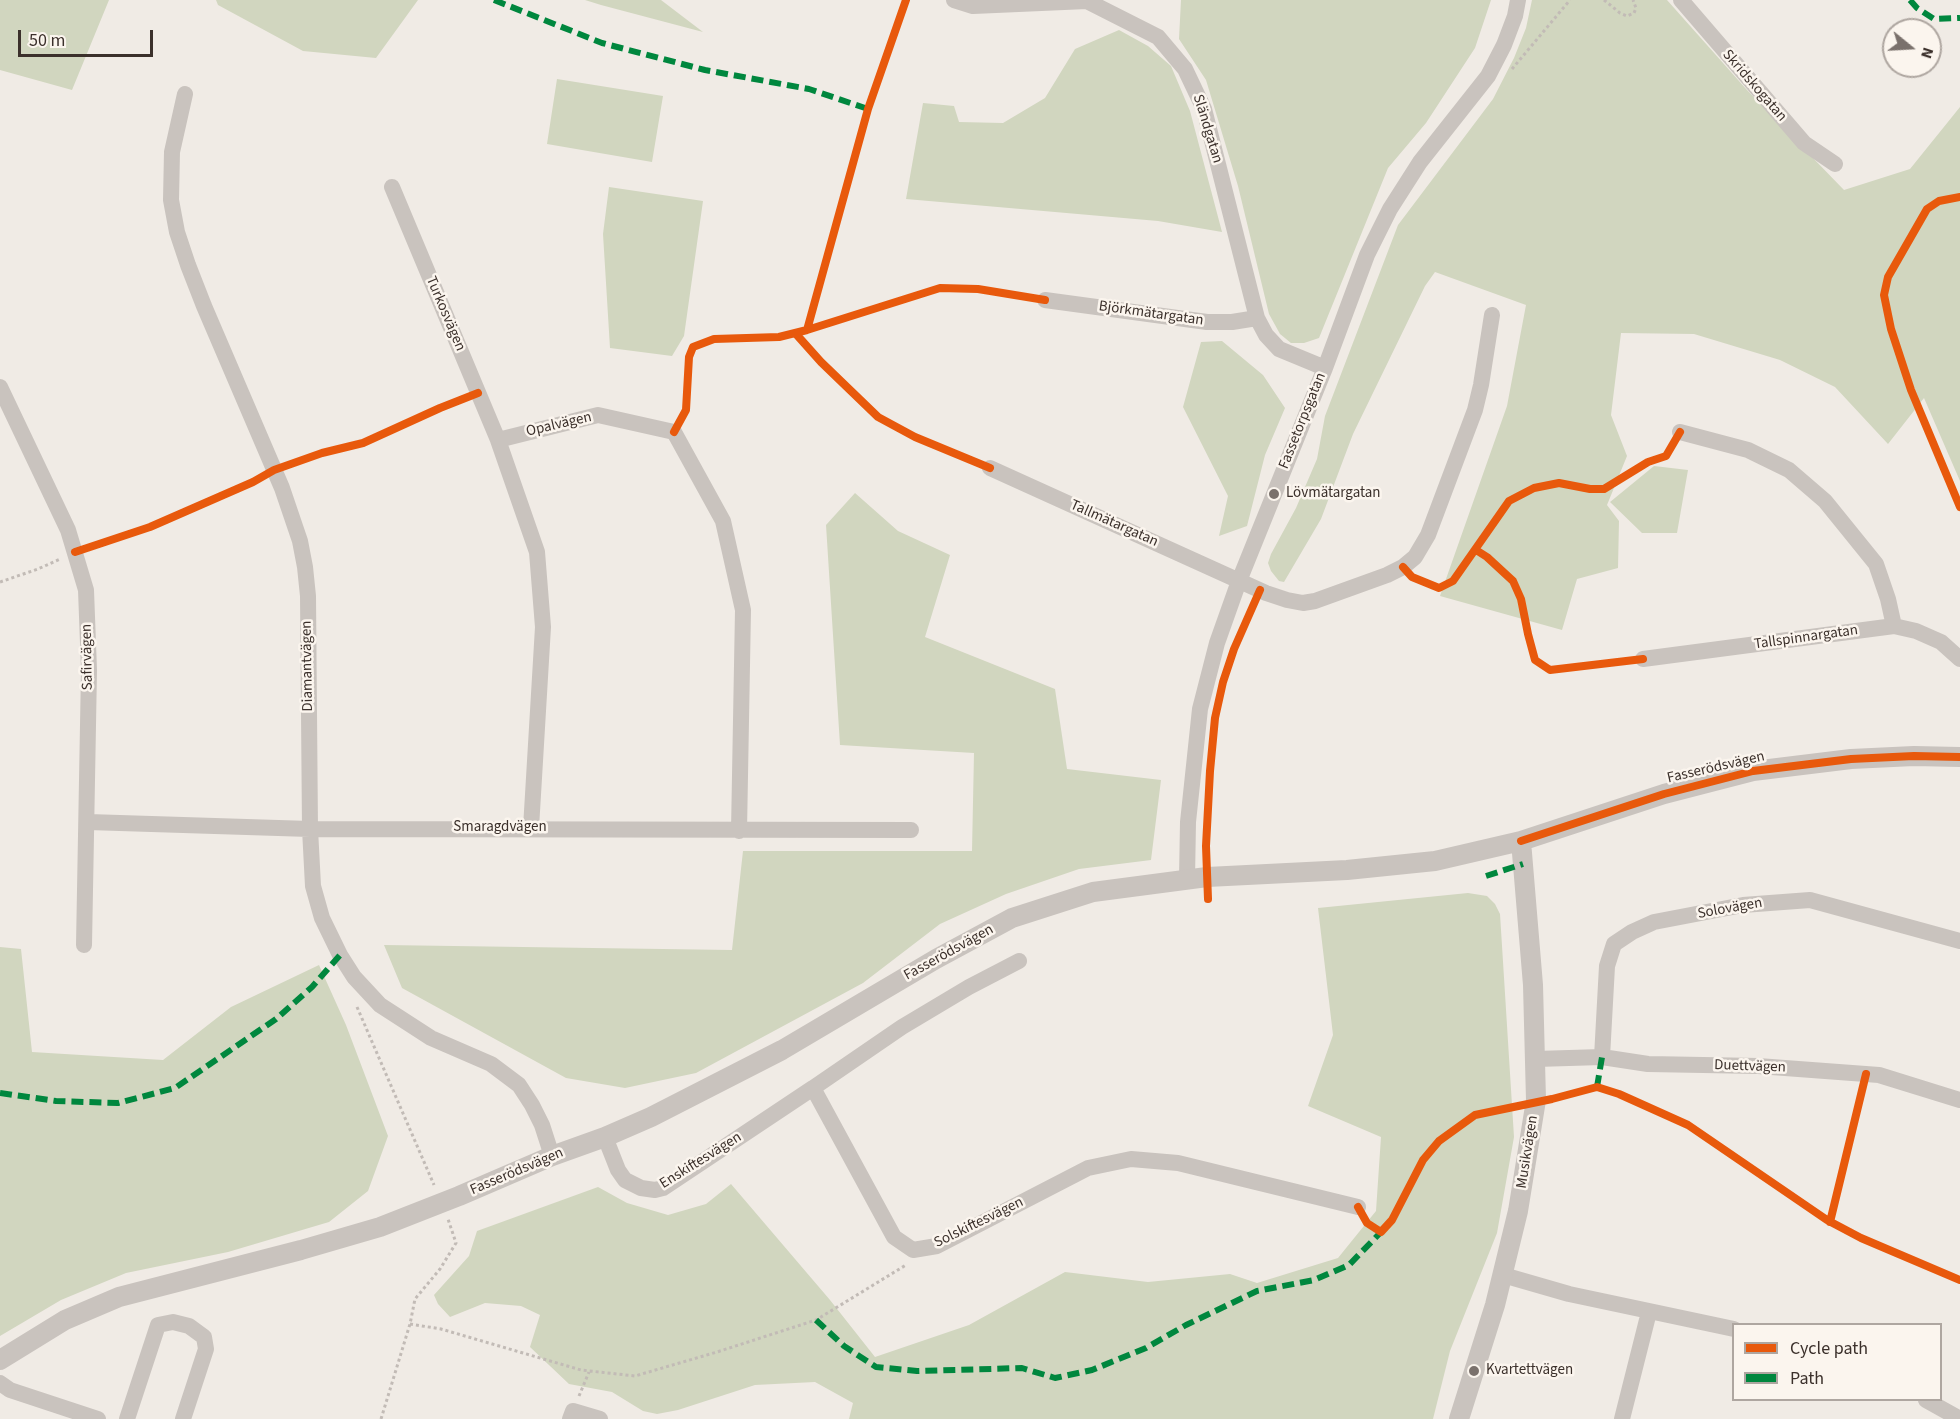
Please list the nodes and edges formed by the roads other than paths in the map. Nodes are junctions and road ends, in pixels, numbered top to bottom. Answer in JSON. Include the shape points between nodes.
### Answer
{"nodes":[{"id":1,"x":954,"y":0,"type":"edge"},
{"id":2,"x":1518,"y":0,"type":"edge"},
{"id":3,"x":1680,"y":0,"type":"edge"},
{"id":4,"x":1087,"y":1,"type":"edge"},
{"id":5,"x":185,"y":94,"type":"dead end"},
{"id":6,"x":1835,"y":164,"type":"dead end"},
{"id":7,"x":392,"y":187,"type":"dead end"},
{"id":8,"x":1045,"y":300,"type":"dead end"},
{"id":9,"x":1492,"y":315,"type":"dead end"},
{"id":10,"x":1257,"y":318,"type":"junction"},
{"id":11,"x":1325,"y":368,"type":"junction"},
{"id":12,"x":0,"y":387,"type":"edge"},
{"id":13,"x":1680,"y":432,"type":"dead end"},
{"id":14,"x":498,"y":440,"type":"junction"},
{"id":15,"x":990,"y":468,"type":"dead end"},
{"id":16,"x":1239,"y":580,"type":"junction"},
{"id":17,"x":1894,"y":626,"type":"junction"},
{"id":18,"x":1643,"y":659,"type":"dead end"},
{"id":19,"x":1960,"y":659,"type":"edge"},
{"id":20,"x":1960,"y":757,"type":"edge"},
{"id":21,"x":88,"y":822,"type":"junction"},
{"id":22,"x":531,"y":828,"type":"junction"},
{"id":23,"x":310,"y":829,"type":"junction"},
{"id":24,"x":911,"y":830,"type":"dead end"},
{"id":25,"x":739,"y":831,"type":"junction"},
{"id":26,"x":1521,"y":841,"type":"junction"},
{"id":27,"x":1187,"y":879,"type":"junction"},
{"id":28,"x":1960,"y":941,"type":"edge"},
{"id":29,"x":84,"y":945,"type":"dead end"},
{"id":30,"x":1019,"y":961,"type":"dead end"},
{"id":31,"x":1602,"y":1057,"type":"junction"},
{"id":32,"x":1536,"y":1059,"type":"junction"},
{"id":33,"x":813,"y":1088,"type":"junction"},
{"id":34,"x":1960,"y":1100,"type":"edge"},
{"id":35,"x":605,"y":1137,"type":"junction"},
{"id":36,"x":552,"y":1156,"type":"junction"},
{"id":37,"x":1358,"y":1207,"type":"dead end"},
{"id":38,"x":1503,"y":1275,"type":"junction"},
{"id":39,"x":1648,"y":1311,"type":"junction"},
{"id":40,"x":1732,"y":1329,"type":"edge"},
{"id":41,"x":0,"y":1360,"type":"edge"},
{"id":42,"x":0,"y":1383,"type":"edge"},
{"id":43,"x":1928,"y":1401,"type":"edge"},
{"id":44,"x":571,"y":1415,"type":"edge"},
{"id":45,"x":98,"y":1419,"type":"edge"},
{"id":46,"x":127,"y":1419,"type":"edge"},
{"id":47,"x":183,"y":1419,"type":"edge"},
{"id":48,"x":600,"y":1419,"type":"edge"},
{"id":49,"x":1459,"y":1419,"type":"edge"},
{"id":50,"x":1622,"y":1419,"type":"edge"},
{"id":51,"x":1960,"y":1419,"type":"edge"}],
"edges":[{"from":1,"to":4,"type":"street","name":"Sländgatan","via":[[973,6]]},
{"from":2,"to":11,"type":"street","name":"Fassetorpsgatan","via":[[1504,45],[1488,76],[1420,162],[1390,209],[1367,255]]},
{"from":3,"to":6,"type":"street","name":"Skridskogatan","via":[[1804,143]]},
{"from":4,"to":10,"type":"street","name":"Sländgatan","via":[[1158,37],[1185,69],[1204,109]]},
{"from":5,"to":23,"type":"street","name":"Diamantvägen","via":[[172,152],[171,200],[177,231],[282,488],[305,567]]},
{"from":7,"to":14,"type":"street","name":"Turkosvägen"},
{"from":8,"to":10,"type":"street","name":"Björkmätargatan","via":[[1207,322]]},
{"from":9,"to":16,"type":"street","via":[[1475,410],[1416,557],[1388,575],[1303,603]]},
{"from":10,"to":11,"type":"street","name":"Sländgatan","via":[[1279,349]]},
{"from":11,"to":16,"type":"street","name":"Fassetorpsgatan"},
{"from":12,"to":21,"type":"street","name":"Safirvägen","via":[[68,530],[86,590]]},
{"from":13,"to":17,"type":"street","via":[[1748,450],[1789,470],[1825,501],[1876,564]]},
{"from":14,"to":22,"type":"street","via":[[537,552],[543,627]]},
{"from":14,"to":25,"type":"street","name":"Opalvägen","via":[[598,415],[674,432],[723,521],[742,610]]},
{"from":15,"to":16,"type":"street","name":"Tallmätargatan"},
{"from":16,"to":27,"type":"street","name":"Fassetorpsgatan","via":[[1200,709],[1188,822]]},
{"from":17,"to":18,"type":"street","name":"Tallspinnargatan"},
{"from":17,"to":19,"type":"street","name":"Tallspinnargatan","via":[[1941,642]]},
{"from":20,"to":26,"type":"street","name":"Fasserödsvägen","via":[[1851,759],[1753,771],[1664,794]]},
{"from":21,"to":23,"type":"street","name":"Smaragdvägen"},
{"from":21,"to":29,"type":"street","name":"Safirvägen"},
{"from":22,"to":23,"type":"street","name":"Smaragdvägen"},
{"from":22,"to":25,"type":"street","name":"Smaragdvägen"},
{"from":23,"to":36,"type":"street","name":"Diamantvägen","via":[[313,886],[322,918],[354,977],[389,1011],[431,1038],[491,1064],[519,1085],[542,1125]]},
{"from":24,"to":25,"type":"street","name":"Smaragdvägen"},
{"from":26,"to":27,"type":"street","name":"Fasserödsvägen","via":[[1435,861]]},
{"from":26,"to":32,"type":"street","name":"Musikvägen"},
{"from":27,"to":35,"type":"street","name":"Fasserödsvägen","via":[[1093,892],[1012,918],[782,1050]]},
{"from":28,"to":31,"type":"street","name":"Solovägen","via":[[1810,900],[1743,905],[1654,922],[1614,944],[1607,966]]},
{"from":30,"to":33,"type":"street","via":[[902,1027]]},
{"from":31,"to":32,"type":"street","name":"Duettvägen"},
{"from":31,"to":34,"type":"street","name":"Duettvägen","via":[[1648,1064],[1758,1066],[1880,1075]]},
{"from":32,"to":38,"type":"street","name":"Musikvägen","via":[[1532,1136]]},
{"from":33,"to":35,"type":"street","name":"Enskiftesvägen","via":[[655,1190],[625,1180]]},
{"from":33,"to":37,"type":"street","name":"Solskiftesvägen","via":[[894,1237],[913,1250],[937,1246],[1088,1168],[1131,1159],[1178,1163]]},
{"from":35,"to":36,"type":"street","name":"Fasserödsvägen"},
{"from":36,"to":41,"type":"street","name":"Fasserödsvägen","via":[[380,1227],[119,1297],[65,1320]]},
{"from":38,"to":39,"type":"street"},
{"from":38,"to":49,"type":"street","name":"Musikvägen"},
{"from":39,"to":40,"type":"street"},
{"from":39,"to":50,"type":"street"},
{"from":42,"to":45,"type":"street","via":[[18,1394]]},
{"from":43,"to":51,"type":"street"},
{"from":44,"to":48,"type":"street"},
{"from":46,"to":47,"type":"street","via":[[158,1325],[173,1322],[189,1326],[204,1337],[206,1349]]}]}
